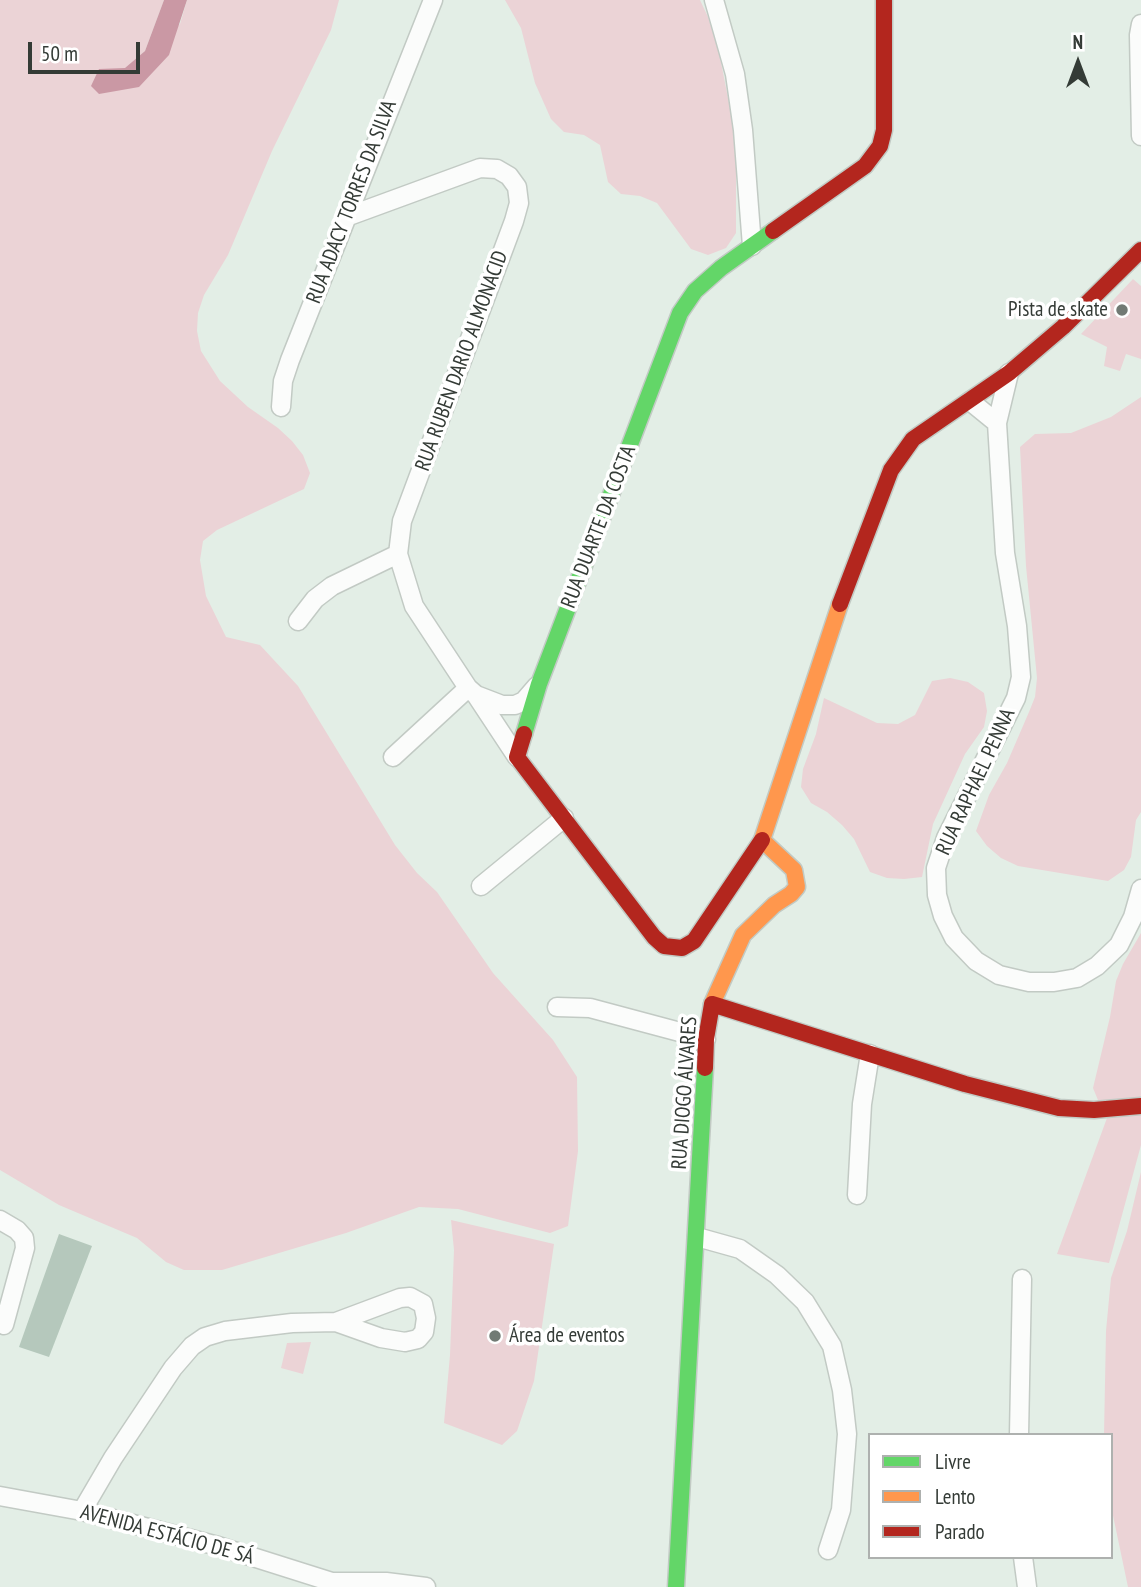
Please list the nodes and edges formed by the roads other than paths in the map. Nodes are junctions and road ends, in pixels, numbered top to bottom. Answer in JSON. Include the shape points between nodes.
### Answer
{"nodes":[{"id":1,"x":432,"y":0,"type":"edge"},
{"id":2,"x":714,"y":0,"type":"edge"},
{"id":3,"x":884,"y":0,"type":"edge"},
{"id":4,"x":1141,"y":24,"type":"edge"},
{"id":5,"x":1141,"y":136,"type":"edge"},
{"id":6,"x":349,"y":216,"type":"junction"},
{"id":7,"x":752,"y":246,"type":"junction"},
{"id":8,"x":1141,"y":250,"type":"edge"},
{"id":9,"x":1009,"y":373,"type":"junction"},
{"id":10,"x":970,"y":401,"type":"junction"},
{"id":11,"x":281,"y":407,"type":"dead end"},
{"id":12,"x":997,"y":423,"type":"junction"},
{"id":13,"x":398,"y":554,"type":"junction"},
{"id":14,"x":298,"y":621,"type":"dead end"},
{"id":15,"x":540,"y":684,"type":"junction"},
{"id":16,"x":472,"y":691,"type":"junction"},
{"id":17,"x":393,"y":757,"type":"dead end"},
{"id":18,"x":517,"y":757,"type":"junction"},
{"id":19,"x":564,"y":818,"type":"junction"},
{"id":20,"x":762,"y":840,"type":"junction"},
{"id":21,"x":481,"y":886,"type":"dead end"},
{"id":22,"x":1141,"y":889,"type":"edge"},
{"id":23,"x":712,"y":1004,"type":"junction"},
{"id":24,"x":557,"y":1007,"type":"dead end"},
{"id":25,"x":706,"y":1039,"type":"junction"},
{"id":26,"x":870,"y":1055,"type":"junction"},
{"id":27,"x":1141,"y":1106,"type":"edge"},
{"id":28,"x":857,"y":1195,"type":"dead end"},
{"id":29,"x":0,"y":1220,"type":"edge"},
{"id":30,"x":697,"y":1237,"type":"junction"},
{"id":31,"x":1022,"y":1279,"type":"dead end"},
{"id":32,"x":336,"y":1322,"type":"dead end"},
{"id":33,"x":4,"y":1325,"type":"dead end"},
{"id":34,"x":1019,"y":1433,"type":"edge"},
{"id":35,"x":0,"y":1496,"type":"edge"},
{"id":36,"x":82,"y":1511,"type":"junction"},
{"id":37,"x":828,"y":1550,"type":"dead end"},
{"id":38,"x":1023,"y":1559,"type":"edge"},
{"id":39,"x":335,"y":1585,"type":"edge"},
{"id":40,"x":362,"y":1585,"type":"edge"},
{"id":41,"x":426,"y":1587,"type":"edge"},
{"id":42,"x":677,"y":1587,"type":"edge"},
{"id":43,"x":1027,"y":1587,"type":"edge"}],
"edges":[{"from":1,"to":6,"type":"street","name":"RUA ADACY TORRES DA SILVA"},
{"from":2,"to":7,"type":"street","via":[[735,74]]},
{"from":3,"to":7,"type":"street","name":"RUA DUARTE DA COSTA","via":[[880,146],[865,166]]},
{"from":4,"to":5,"type":"street"},
{"from":6,"to":11,"type":"street","name":"RUA ADACY TORRES DA SILVA","via":[[283,380]]},
{"from":6,"to":13,"type":"street","name":"RUA RUBEN DARIO ALMONACID","via":[[480,168],[497,169],[517,187],[519,203],[402,521]]},
{"from":7,"to":15,"type":"street","name":"RUA DUARTE DA COSTA","via":[[695,291],[680,313]]},
{"from":8,"to":9,"type":"street"},
{"from":9,"to":10,"type":"street"},
{"from":9,"to":12,"type":"street","name":"RUA RAPHAEL PENNA"},
{"from":10,"to":12,"type":"street"},
{"from":10,"to":20,"type":"street","via":[[913,439],[891,470],[841,602]]},
{"from":12,"to":22,"type":"street","name":"RUA RAPHAEL PENNA","via":[[1005,553],[1021,677],[1016,698],[936,867],[943,916],[954,938],[976,961],[999,975],[1054,982],[1077,978],[1119,945]]},
{"from":13,"to":14,"type":"street","via":[[331,586]]},
{"from":13,"to":16,"type":"street","name":"RUA RUBEN DARIO ALMONACID","via":[[414,606]]},
{"from":15,"to":16,"type":"street","via":[[515,705],[502,705]]},
{"from":15,"to":18,"type":"street","name":"RUA DUARTE DA COSTA"},
{"from":16,"to":17,"type":"street"},
{"from":16,"to":18,"type":"street","name":"RUA RUBEN DARIO ALMONACID"},
{"from":18,"to":19,"type":"street"},
{"from":19,"to":20,"type":"street","via":[[654,937],[673,949],[694,942]]},
{"from":19,"to":21,"type":"street"},
{"from":20,"to":23,"type":"street","via":[[794,870],[797,887],[743,936]]},
{"from":23,"to":25,"type":"street","name":"RUA DIOGO ÁLVARES"},
{"from":23,"to":26,"type":"street","name":"RUA DIOGO ÁLVARES"},
{"from":24,"to":25,"type":"street","via":[[590,1008]]},
{"from":25,"to":30,"type":"street","name":"RUA DIOGO ÁLVARES"},
{"from":26,"to":27,"type":"street","name":"RUA DIOGO ÁLVARES","via":[[1059,1108]]},
{"from":26,"to":28,"type":"street"},
{"from":29,"to":33,"type":"street","via":[[18,1230],[25,1248]]},
{"from":30,"to":37,"type":"street","via":[[740,1249],[777,1275],[805,1303],[832,1346],[847,1434],[841,1510]]},
{"from":30,"to":42,"type":"street","name":"RUA DIOGO ÁLVARES"},
{"from":31,"to":34,"type":"street"},
{"from":32,"to":36,"type":"street","via":[[225,1331],[192,1346],[158,1390]]},
{"from":35,"to":36,"type":"street","name":"AVENIDA ESTÁCIO DE SÁ"},
{"from":36,"to":39,"type":"street","name":"AVENIDA ESTÁCIO DE SÁ","via":[[218,1546]]},
{"from":38,"to":43,"type":"street"},
{"from":39,"to":40,"type":"street","name":"AVENIDA ESTÁCIO DE SÁ"},
{"from":40,"to":41,"type":"street","name":"AVENIDA ESTÁCIO DE SÁ","via":[[386,1582]]}]}
